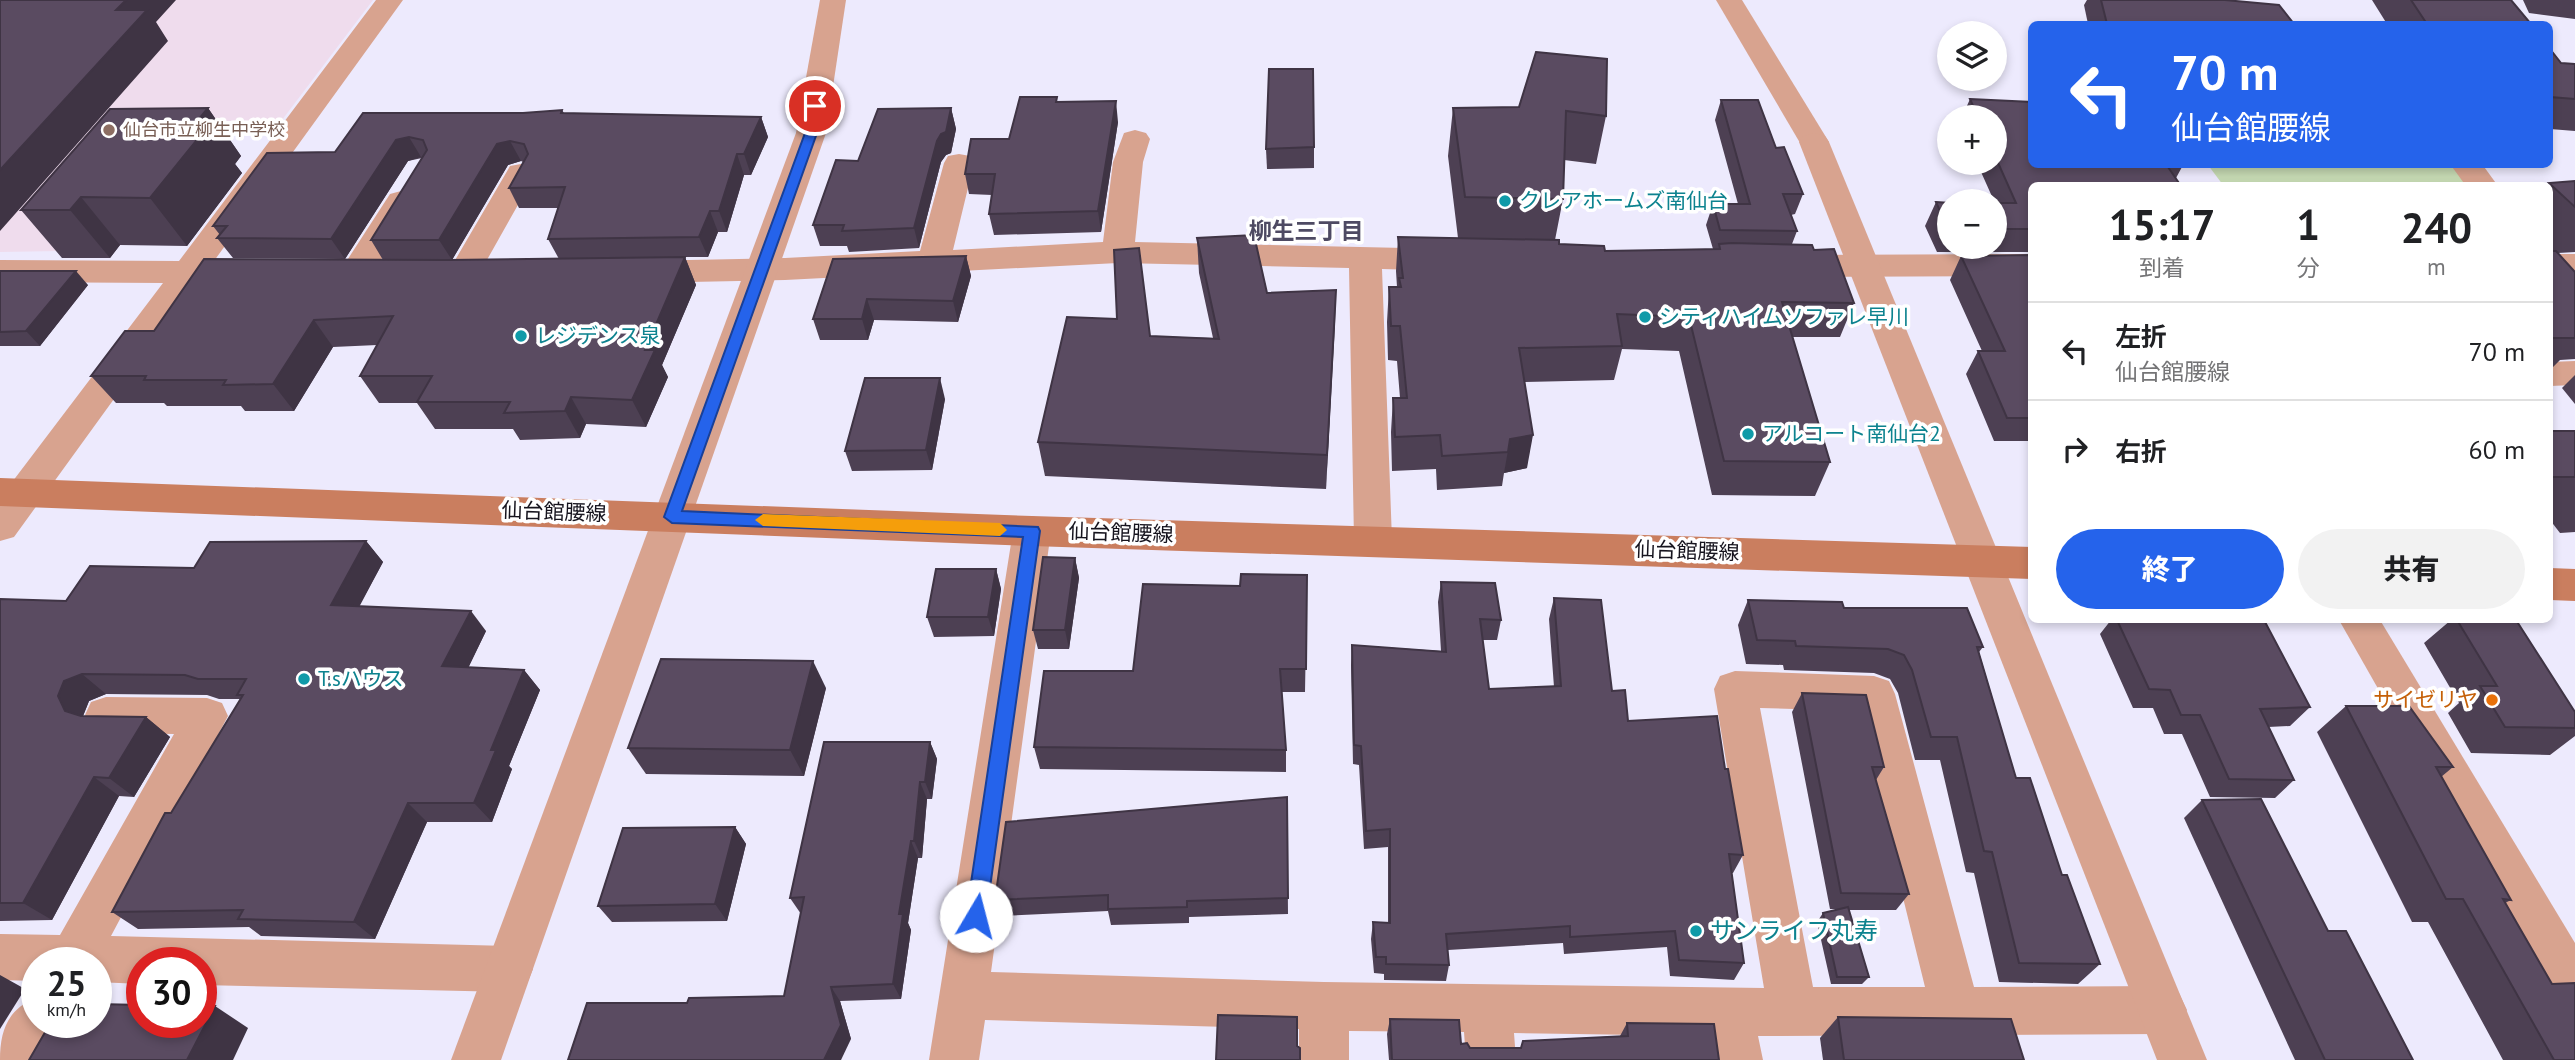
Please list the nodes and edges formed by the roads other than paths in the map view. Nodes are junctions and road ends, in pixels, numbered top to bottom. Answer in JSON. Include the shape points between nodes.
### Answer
{"nodes":[{"id":1,"x":390,"y":0,"type":"edge"},
{"id":2,"x":833,"y":0,"type":"edge"},
{"id":3,"x":1729,"y":0,"type":"edge"},
{"id":4,"x":1135,"y":139,"type":"dead end"},
{"id":5,"x":959,"y":163,"type":"dead end"},
{"id":6,"x":2468,"y":168,"type":"edge"},
{"id":7,"x":521,"y":173,"type":"edge"},
{"id":8,"x":414,"y":181,"type":"edge"},
{"id":9,"x":2480,"y":182,"type":"edge"},
{"id":10,"x":1118,"y":252,"type":"junction"},
{"id":11,"x":1365,"y":258,"type":"junction"},
{"id":12,"x":1477,"y":260,"type":"edge"},
{"id":13,"x":934,"y":262,"type":"junction"},
{"id":14,"x":1757,"y":265,"type":"edge"},
{"id":15,"x":2028,"y":265,"type":"edge"},
{"id":16,"x":2553,"y":265,"type":"edge"},
{"id":17,"x":2575,"y":265,"type":"edge"},
{"id":18,"x":1862,"y":267,"type":"junction"},
{"id":19,"x":2553,"y":269,"type":"edge"},
{"id":20,"x":762,"y":270,"type":"junction"},
{"id":21,"x":0,"y":271,"type":"edge"},
{"id":22,"x":186,"y":272,"type":"junction"},
{"id":23,"x":278,"y":272,"type":"edge"},
{"id":24,"x":611,"y":272,"type":"edge"},
{"id":25,"x":396,"y":273,"type":"edge"},
{"id":26,"x":504,"y":273,"type":"edge"},
{"id":27,"x":2575,"y":295,"type":"edge"},
{"id":28,"x":2575,"y":373,"type":"edge"},
{"id":29,"x":2553,"y":374,"type":"edge"},
{"id":30,"x":13,"y":492,"type":"edge"},
{"id":31,"x":672,"y":517,"type":"junction"},
{"id":32,"x":0,"y":526,"type":"edge"},
{"id":33,"x":1032,"y":531,"type":"junction"},
{"id":34,"x":1373,"y":540,"type":"junction"},
{"id":35,"x":1983,"y":562,"type":"junction"},
{"id":36,"x":2028,"y":563,"type":"edge"},
{"id":37,"x":2553,"y":584,"type":"edge"},
{"id":38,"x":2575,"y":585,"type":"edge"},
{"id":39,"x":2362,"y":623,"type":"edge"},
{"id":40,"x":106,"y":715,"type":"edge"},
{"id":41,"x":80,"y":947,"type":"edge"},
{"id":42,"x":0,"y":957,"type":"edge"},
{"id":43,"x":21,"y":958,"type":"edge"},
{"id":44,"x":112,"y":962,"type":"edge"},
{"id":45,"x":2568,"y":965,"type":"edge"},
{"id":46,"x":509,"y":969,"type":"junction"},
{"id":47,"x":964,"y":995,"type":"junction"},
{"id":48,"x":1324,"y":1006,"type":"junction"},
{"id":49,"x":1487,"y":1008,"type":"junction"},
{"id":50,"x":2162,"y":1010,"type":"junction"},
{"id":51,"x":1956,"y":1011,"type":"junction"},
{"id":52,"x":1729,"y":1012,"type":"junction"},
{"id":53,"x":1793,"y":1012,"type":"junction"},
{"id":54,"x":27,"y":1038,"type":"edge"},
{"id":55,"x":14,"y":1060,"type":"edge"},
{"id":56,"x":476,"y":1060,"type":"edge"},
{"id":57,"x":954,"y":1060,"type":"edge"},
{"id":58,"x":1324,"y":1060,"type":"edge"},
{"id":59,"x":1491,"y":1060,"type":"edge"},
{"id":60,"x":1738,"y":1060,"type":"edge"},
{"id":61,"x":2182,"y":1060,"type":"edge"}],
"edges":[{"from":1,"to":22,"type":"street"},
{"from":2,"to":20,"type":"street","via":[[811,133]]},
{"from":3,"to":18,"type":"street","via":[[1814,142]]},
{"from":4,"to":10,"type":"street","via":[[1128,162]]},
{"from":5,"to":13,"type":"street"},
{"from":6,"to":9,"type":"street"},
{"from":7,"to":26,"type":"street","via":[[450,274]]},
{"from":8,"to":25,"type":"street","via":[[343,273]]},
{"from":10,"to":11,"type":"street"},
{"from":10,"to":13,"type":"street"},
{"from":11,"to":12,"type":"street"},
{"from":11,"to":34,"type":"street"},
{"from":13,"to":20,"type":"street"},
{"from":14,"to":18,"type":"street"},
{"from":15,"to":18,"type":"street"},
{"from":16,"to":17,"type":"street"},
{"from":18,"to":35,"type":"street"},
{"from":19,"to":27,"type":"street"},
{"from":20,"to":24,"type":"street"},
{"from":20,"to":31,"type":"street"},
{"from":21,"to":22,"type":"street"},
{"from":22,"to":23,"type":"street"},
{"from":22,"to":30,"type":"street"},
{"from":28,"to":29,"type":"street"},
{"from":30,"to":31,"type":"main road","name":"仙台館腰線"},
{"from":30,"to":32,"type":"street"},
{"from":31,"to":33,"type":"main road","name":"仙台館腰線"},
{"from":31,"to":46,"type":"street"},
{"from":33,"to":34,"type":"main road","name":"仙台館腰線"},
{"from":33,"to":47,"type":"street"},
{"from":34,"to":35,"type":"main road","name":"仙台館腰線"},
{"from":35,"to":36,"type":"main road","name":"仙台館腰線"},
{"from":35,"to":50,"type":"street"},
{"from":37,"to":38,"type":"main road"},
{"from":39,"to":45,"type":"street"},
{"from":40,"to":41,"type":"street","via":[[207,716]]},
{"from":42,"to":43,"type":"street"},
{"from":44,"to":46,"type":"street"},
{"from":46,"to":56,"type":"street"},
{"from":47,"to":48,"type":"street"},
{"from":47,"to":57,"type":"street"},
{"from":48,"to":49,"type":"street"},
{"from":48,"to":58,"type":"street"},
{"from":49,"to":52,"type":"street"},
{"from":49,"to":59,"type":"street"},
{"from":50,"to":51,"type":"street"},
{"from":50,"to":61,"type":"street"},
{"from":51,"to":53,"type":"street"},
{"from":51,"to":53,"type":"street","via":[[1874,694],[1735,689]]},
{"from":52,"to":53,"type":"street"},
{"from":52,"to":60,"type":"street"},
{"from":54,"to":55,"type":"street"}]}
